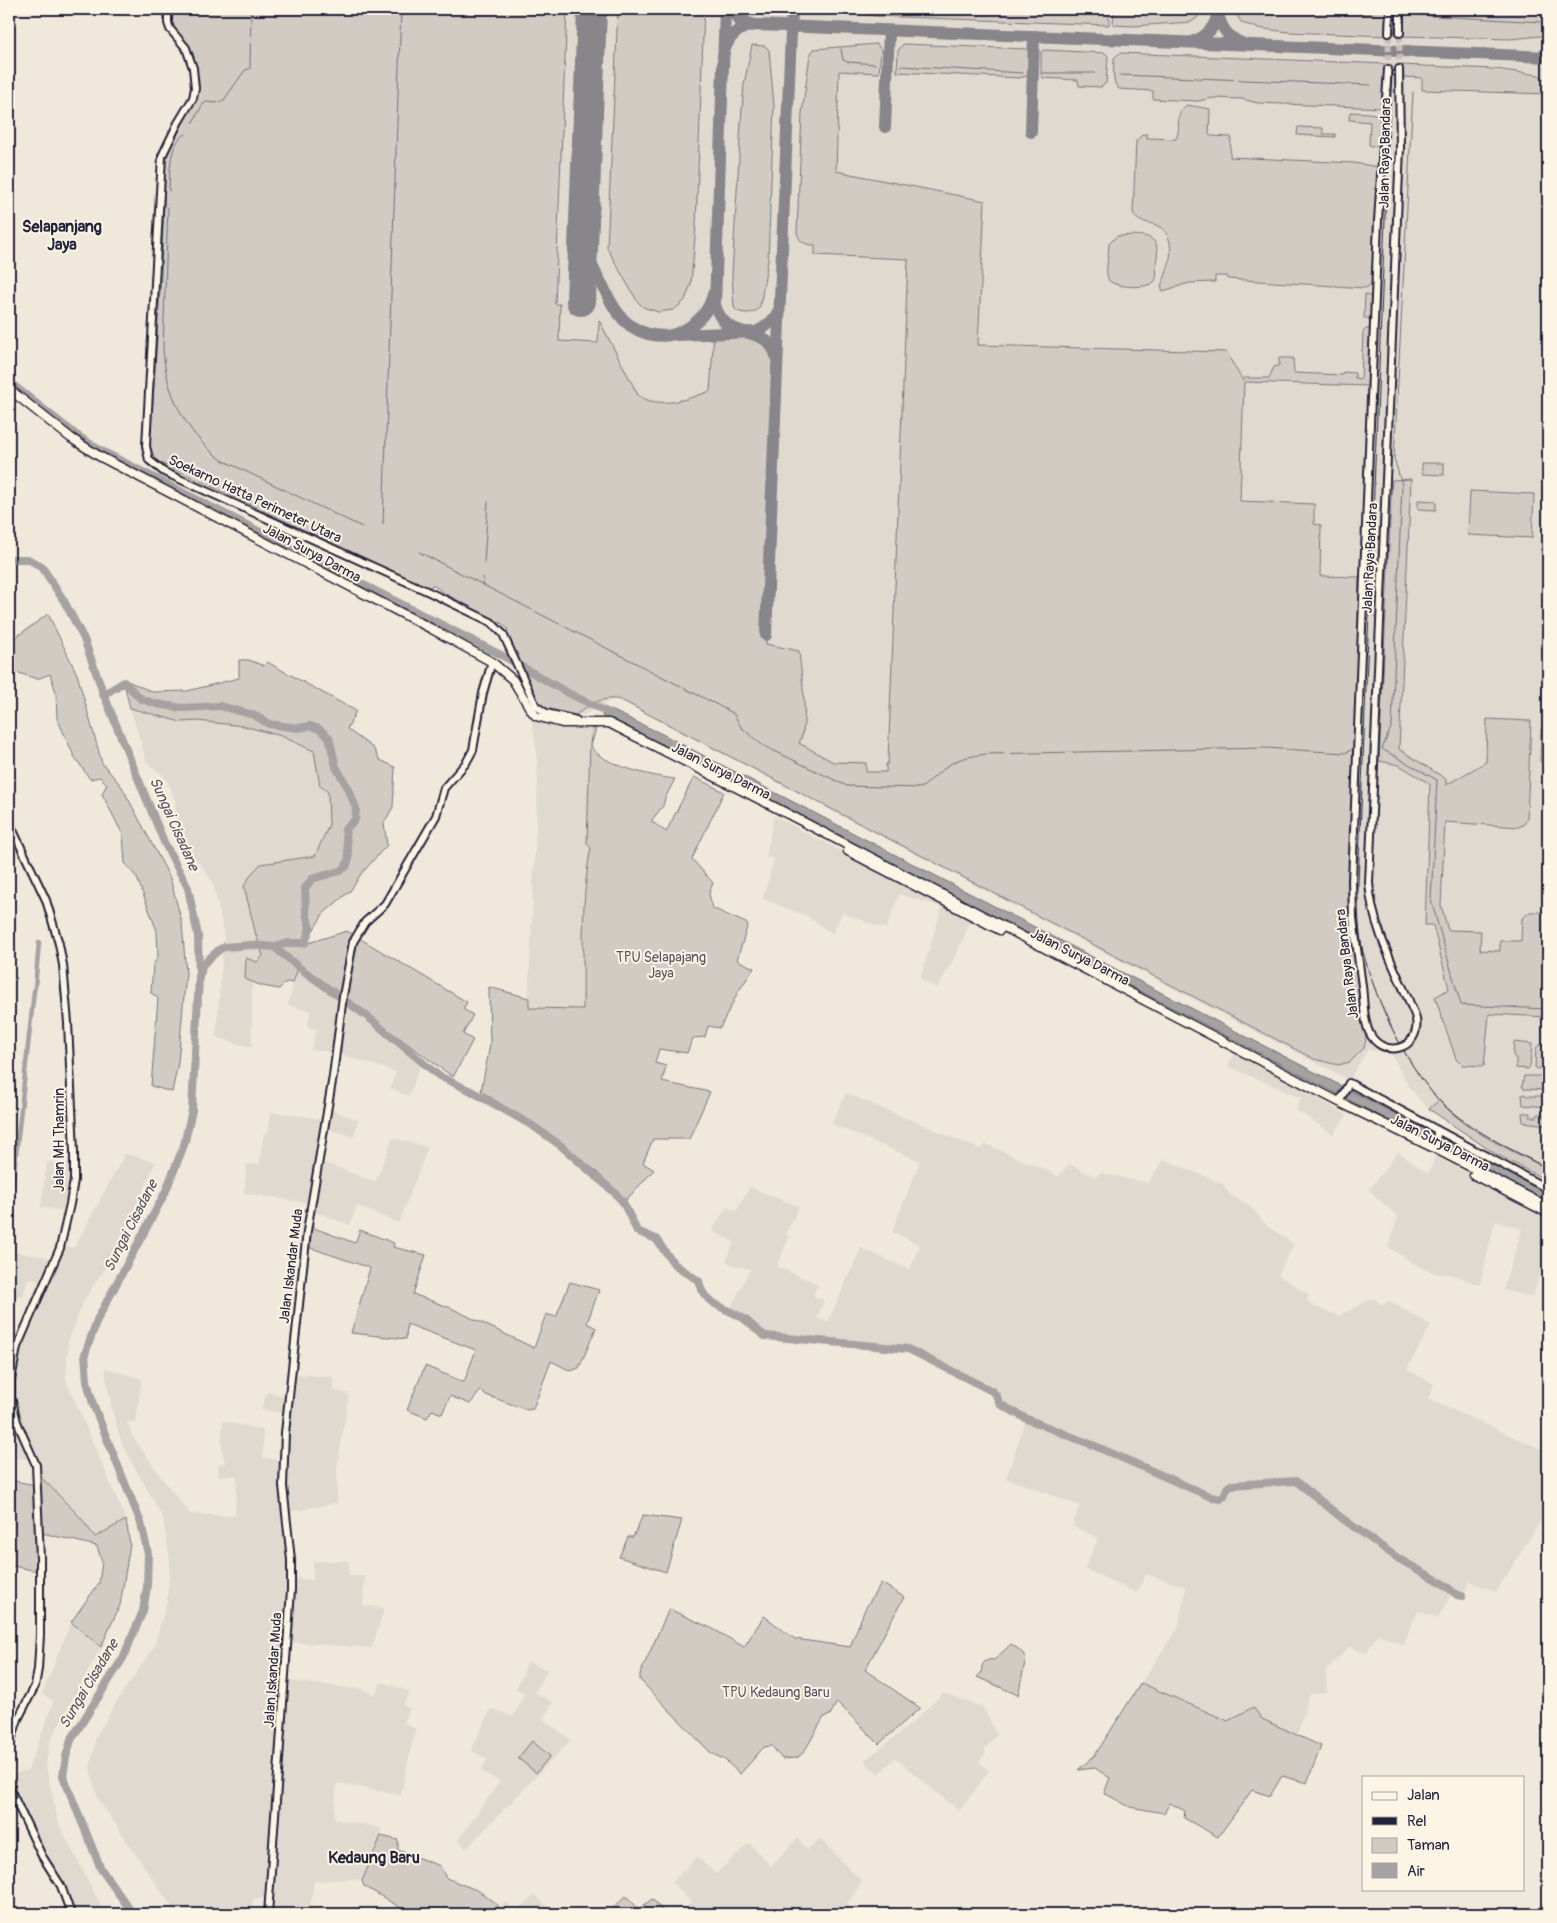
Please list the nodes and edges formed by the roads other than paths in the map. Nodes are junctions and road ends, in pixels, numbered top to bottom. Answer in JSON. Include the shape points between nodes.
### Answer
{"nodes":[{"id":1,"x":168,"y":9,"type":"edge"},
{"id":2,"x":1390,"y":9,"type":"edge"},
{"id":3,"x":1400,"y":9,"type":"edge"},
{"id":4,"x":1389,"y":33,"type":"tunnel mouth"},
{"id":5,"x":1400,"y":33,"type":"tunnel mouth"},
{"id":6,"x":1388,"y":69,"type":"tunnel mouth"},
{"id":7,"x":1399,"y":69,"type":"tunnel mouth"},
{"id":8,"x":9,"y":389,"type":"edge"},
{"id":9,"x":492,"y":662,"type":"junction"},
{"id":10,"x":601,"y":723,"type":"junction"},
{"id":11,"x":9,"y":822,"type":"edge"},
{"id":12,"x":1340,"y":1099,"type":"junction"},
{"id":13,"x":1437,"y":1132,"type":"junction"},
{"id":14,"x":1436,"y":1148,"type":"junction"},
{"id":15,"x":1548,"y":1189,"type":"edge"},
{"id":16,"x":1548,"y":1206,"type":"edge"},
{"id":17,"x":1548,"y":1213,"type":"edge"},
{"id":18,"x":9,"y":1748,"type":"edge"},
{"id":19,"x":9,"y":1787,"type":"edge"},
{"id":20,"x":71,"y":1914,"type":"edge"},
{"id":21,"x":268,"y":1914,"type":"edge"},
{"id":22,"x":418,"y":1914,"type":"edge"},
{"id":23,"x":432,"y":1914,"type":"edge"}],
"edges":[{"from":1,"to":10,"type":"street","name":"Soekarno Hatta Perimeter Utara","via":[[170,29],[186,48],[195,88],[193,98],[162,156],[146,446],[149,460],[164,472],[491,622],[500,630],[533,702],[540,710],[570,720]]},
{"from":2,"to":4,"type":"street"},
{"from":3,"to":5,"type":"street"},
{"from":6,"to":7,"type":"street","name":"Jalan Raya Bandara","bridge":true,"via":[[1378,222],[1352,881],[1353,918],[1366,1021],[1371,1036],[1388,1049],[1405,1046],[1414,1035],[1416,1019],[1380,934],[1370,900],[1369,866],[1400,148]]},
{"from":8,"to":9,"type":"main road","name":"Jalan Surya Darma","via":[[99,456]]},
{"from":9,"to":10,"type":"main road","name":"Jalan Surya Darma","via":[[509,674],[536,716],[562,723]]},
{"from":9,"to":21,"type":"street","name":"Jalan Iskandar Muda","via":[[473,750],[444,788],[436,816],[385,904],[364,922],[356,935],[342,999],[333,1076],[307,1230],[283,1463],[291,1590]]},
{"from":10,"to":12,"type":"main road","name":"Jalan Surya Darma","via":[[609,723],[765,802]]},
{"from":10,"to":17,"type":"main road","name":"Jalan Surya Darma"},
{"from":11,"to":18,"type":"street","name":"Jalan MH Thamrin","via":[[46,900],[63,965],[74,1163],[70,1204],[60,1248],[18,1347],[11,1380],[15,1416],[34,1458],[37,1475],[40,1635],[35,1686],[18,1719]]},
{"from":12,"to":13,"type":"street","via":[[1348,1085]]},
{"from":12,"to":14,"type":"main road","name":"Jalan Surya Darma"},
{"from":13,"to":14,"type":"street"},
{"from":13,"to":15,"type":"street"},
{"from":14,"to":16,"type":"main road","name":"Jalan Surya Darma"},
{"from":19,"to":20,"type":"street","via":[[42,1856],[61,1886]]},
{"from":22,"to":23,"type":"street"}]}
